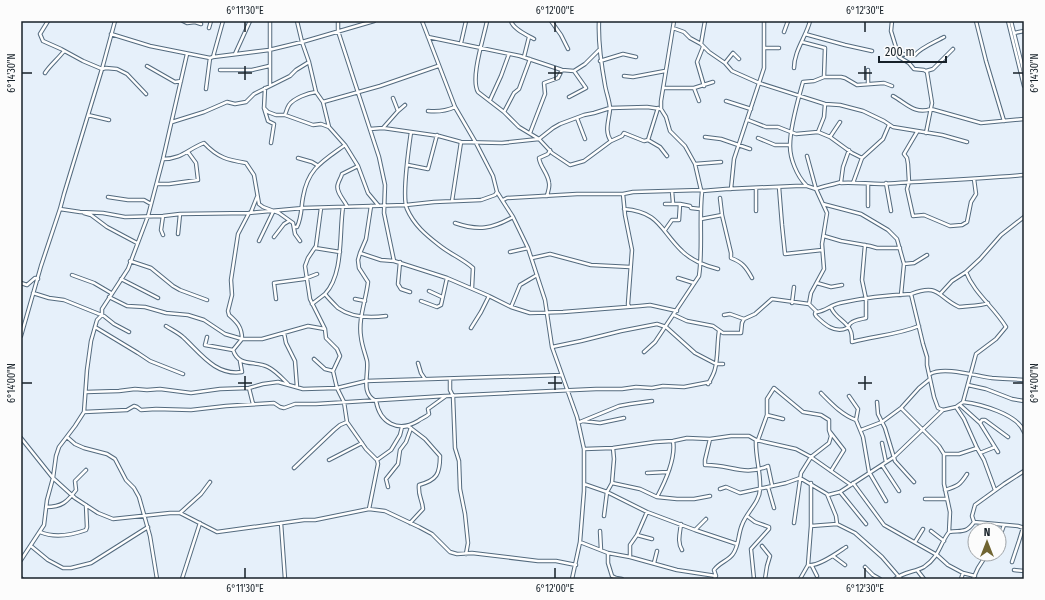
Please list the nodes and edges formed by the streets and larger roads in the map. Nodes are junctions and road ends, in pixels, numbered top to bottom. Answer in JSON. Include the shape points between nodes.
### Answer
{"nodes":[{"id":1,"x":48,"y":21,"type":"edge"},
{"id":2,"x":115,"y":21,"type":"edge"},
{"id":3,"x":183,"y":21,"type":"edge"},
{"id":4,"x":211,"y":21,"type":"edge"},
{"id":5,"x":223,"y":21,"type":"edge"},
{"id":6,"x":250,"y":21,"type":"edge"},
{"id":7,"x":270,"y":21,"type":"edge"},
{"id":8,"x":297,"y":21,"type":"edge"},
{"id":9,"x":338,"y":21,"type":"edge"},
{"id":10,"x":374,"y":21,"type":"edge"},
{"id":11,"x":422,"y":21,"type":"edge"},
{"id":12,"x":466,"y":21,"type":"edge"},
{"id":13,"x":487,"y":21,"type":"edge"},
{"id":14,"x":511,"y":21,"type":"edge"},
{"id":15,"x":552,"y":21,"type":"edge"},
{"id":16,"x":599,"y":21,"type":"edge"},
{"id":17,"x":674,"y":21,"type":"edge"},
{"id":18,"x":705,"y":21,"type":"edge"},
{"id":19,"x":764,"y":21,"type":"edge"},
{"id":20,"x":788,"y":21,"type":"edge"},
{"id":21,"x":810,"y":21,"type":"edge"},
{"id":22,"x":892,"y":21,"type":"edge"},
{"id":23,"x":976,"y":21,"type":"edge"},
{"id":24,"x":1009,"y":21,"type":"edge"},
{"id":25,"x":366,"y":22,"type":"edge"},
{"id":26,"x":201,"y":24,"type":"dead end"},
{"id":27,"x":209,"y":28,"type":"dead end"},
{"id":28,"x":673,"y":28,"type":"junction"},
{"id":29,"x":338,"y":31,"type":"junction"},
{"id":30,"x":1024,"y":31,"type":"edge"},
{"id":31,"x":784,"y":32,"type":"dead end"},
{"id":32,"x":1014,"y":33,"type":"junction"},
{"id":33,"x":111,"y":34,"type":"junction"},
{"id":34,"x":805,"y":34,"type":"junction"},
{"id":35,"x":428,"y":37,"type":"junction"},
{"id":36,"x":529,"y":37,"type":"junction"},
{"id":37,"x":944,"y":37,"type":"dead end"},
{"id":38,"x":534,"y":39,"type":"dead end"},
{"id":39,"x":302,"y":42,"type":"junction"},
{"id":40,"x":802,"y":42,"type":"junction"},
{"id":41,"x":460,"y":44,"type":"junction"},
{"id":42,"x":702,"y":45,"type":"junction"},
{"id":43,"x":481,"y":48,"type":"junction"},
{"id":44,"x":764,"y":48,"type":"junction"},
{"id":45,"x":779,"y":48,"type":"dead end"},
{"id":46,"x":568,"y":49,"type":"dead end"},
{"id":47,"x":953,"y":49,"type":"dead end"},
{"id":48,"x":270,"y":50,"type":"junction"},
{"id":49,"x":599,"y":50,"type":"junction"},
{"id":50,"x":64,"y":51,"type":"junction"},
{"id":51,"x":872,"y":51,"type":"dead end"},
{"id":52,"x":187,"y":54,"type":"junction"},
{"id":53,"x":235,"y":54,"type":"junction"},
{"id":54,"x":509,"y":54,"type":"junction"},
{"id":55,"x":897,"y":54,"type":"junction"},
{"id":56,"x":211,"y":57,"type":"junction"},
{"id":57,"x":524,"y":57,"type":"junction"},
{"id":58,"x":636,"y":57,"type":"dead end"},
{"id":59,"x":530,"y":59,"type":"junction"},
{"id":60,"x":739,"y":59,"type":"dead end"},
{"id":61,"x":600,"y":61,"type":"junction"},
{"id":62,"x":309,"y":62,"type":"junction"},
{"id":63,"x":725,"y":63,"type":"junction"},
{"id":64,"x":147,"y":66,"type":"dead end"},
{"id":65,"x":269,"y":66,"type":"junction"},
{"id":66,"x":438,"y":66,"type":"junction"},
{"id":67,"x":794,"y":68,"type":"dead end"},
{"id":68,"x":102,"y":69,"type":"junction"},
{"id":69,"x":220,"y":70,"type":"dead end"},
{"id":70,"x":562,"y":70,"type":"junction"},
{"id":71,"x":868,"y":70,"type":"dead end"},
{"id":72,"x":574,"y":71,"type":"junction"},
{"id":73,"x":666,"y":71,"type":"junction"},
{"id":74,"x":926,"y":71,"type":"junction"},
{"id":75,"x":45,"y":73,"type":"dead end"},
{"id":76,"x":1024,"y":73,"type":"edge"},
{"id":77,"x":624,"y":76,"type":"dead end"},
{"id":78,"x":824,"y":77,"type":"junction"},
{"id":79,"x":181,"y":81,"type":"junction"},
{"id":80,"x":713,"y":82,"type":"dead end"},
{"id":81,"x":759,"y":83,"type":"junction"},
{"id":82,"x":868,"y":84,"type":"junction"},
{"id":83,"x":704,"y":86,"type":"junction"},
{"id":84,"x":892,"y":86,"type":"dead end"},
{"id":85,"x":1024,"y":86,"type":"edge"},
{"id":86,"x":270,"y":87,"type":"junction"},
{"id":87,"x":265,"y":88,"type":"junction"},
{"id":88,"x":663,"y":88,"type":"junction"},
{"id":89,"x":694,"y":88,"type":"junction"},
{"id":90,"x":206,"y":89,"type":"dead end"},
{"id":91,"x":316,"y":92,"type":"junction"},
{"id":92,"x":357,"y":92,"type":"junction"},
{"id":93,"x":146,"y":94,"type":"dead end"},
{"id":94,"x":569,"y":96,"type":"dead end"},
{"id":95,"x":798,"y":96,"type":"junction"},
{"id":96,"x":892,"y":96,"type":"dead end"},
{"id":97,"x":393,"y":98,"type":"dead end"},
{"id":98,"x":490,"y":100,"type":"junction"},
{"id":99,"x":699,"y":101,"type":"dead end"},
{"id":100,"x":726,"y":101,"type":"dead end"},
{"id":101,"x":322,"y":102,"type":"junction"},
{"id":102,"x":825,"y":104,"type":"junction"},
{"id":103,"x":405,"y":105,"type":"dead end"},
{"id":104,"x":455,"y":107,"type":"junction"},
{"id":105,"x":264,"y":108,"type":"junction"},
{"id":106,"x":610,"y":108,"type":"junction"},
{"id":107,"x":660,"y":109,"type":"junction"},
{"id":108,"x":751,"y":109,"type":"junction"},
{"id":109,"x":931,"y":109,"type":"junction"},
{"id":110,"x":398,"y":111,"type":"junction"},
{"id":111,"x":428,"y":111,"type":"dead end"},
{"id":112,"x":504,"y":112,"type":"junction"},
{"id":113,"x":88,"y":115,"type":"junction"},
{"id":114,"x":285,"y":115,"type":"junction"},
{"id":115,"x":577,"y":118,"type":"junction"},
{"id":116,"x":1024,"y":118,"type":"edge"},
{"id":117,"x":109,"y":120,"type":"dead end"},
{"id":118,"x":748,"y":120,"type":"junction"},
{"id":119,"x":1004,"y":121,"type":"junction"},
{"id":120,"x":172,"y":122,"type":"junction"},
{"id":121,"x":840,"y":122,"type":"dead end"},
{"id":122,"x":889,"y":125,"type":"junction"},
{"id":123,"x":329,"y":127,"type":"junction"},
{"id":124,"x":383,"y":128,"type":"junction"},
{"id":125,"x":370,"y":129,"type":"junction"},
{"id":126,"x":411,"y":132,"type":"junction"},
{"id":127,"x":792,"y":132,"type":"junction"},
{"id":128,"x":818,"y":132,"type":"junction"},
{"id":129,"x":917,"y":132,"type":"junction"},
{"id":130,"x":530,"y":133,"type":"junction"},
{"id":131,"x":926,"y":133,"type":"junction"},
{"id":132,"x":437,"y":135,"type":"junction"},
{"id":133,"x":705,"y":137,"type":"dead end"},
{"id":134,"x":830,"y":137,"type":"junction"},
{"id":135,"x":758,"y":138,"type":"dead end"},
{"id":136,"x":539,"y":139,"type":"junction"},
{"id":137,"x":585,"y":139,"type":"dead end"},
{"id":138,"x":648,"y":140,"type":"junction"},
{"id":139,"x":611,"y":141,"type":"junction"},
{"id":140,"x":461,"y":142,"type":"junction"},
{"id":141,"x":967,"y":142,"type":"dead end"},
{"id":142,"x":476,"y":143,"type":"junction"},
{"id":143,"x":271,"y":144,"type":"dead end"},
{"id":144,"x":345,"y":145,"type":"junction"},
{"id":145,"x":738,"y":145,"type":"junction"},
{"id":146,"x":790,"y":145,"type":"junction"},
{"id":147,"x":550,"y":149,"type":"junction"},
{"id":148,"x":750,"y":149,"type":"dead end"},
{"id":149,"x":849,"y":150,"type":"junction"},
{"id":150,"x":188,"y":152,"type":"junction"},
{"id":151,"x":667,"y":156,"type":"dead end"},
{"id":152,"x":807,"y":156,"type":"dead end"},
{"id":153,"x":298,"y":158,"type":"dead end"},
{"id":154,"x":862,"y":158,"type":"junction"},
{"id":155,"x":163,"y":159,"type":"junction"},
{"id":156,"x":721,"y":162,"type":"dead end"},
{"id":157,"x":695,"y":164,"type":"junction"},
{"id":158,"x":317,"y":165,"type":"junction"},
{"id":159,"x":408,"y":165,"type":"junction"},
{"id":160,"x":358,"y":166,"type":"junction"},
{"id":161,"x":1024,"y":175,"type":"edge"},
{"id":162,"x":801,"y":180,"type":"junction"},
{"id":163,"x":974,"y":180,"type":"junction"},
{"id":164,"x":841,"y":182,"type":"junction"},
{"id":165,"x":909,"y":182,"type":"junction"},
{"id":166,"x":853,"y":183,"type":"junction"},
{"id":167,"x":886,"y":183,"type":"junction"},
{"id":168,"x":157,"y":184,"type":"junction"},
{"id":169,"x":868,"y":184,"type":"junction"},
{"id":170,"x":730,"y":185,"type":"junction"},
{"id":171,"x":796,"y":186,"type":"junction"},
{"id":172,"x":807,"y":186,"type":"junction"},
{"id":173,"x":779,"y":187,"type":"junction"},
{"id":174,"x":756,"y":188,"type":"junction"},
{"id":175,"x":726,"y":189,"type":"junction"},
{"id":176,"x":731,"y":189,"type":"junction"},
{"id":177,"x":816,"y":189,"type":"junction"},
{"id":178,"x":672,"y":191,"type":"junction"},
{"id":179,"x":701,"y":191,"type":"junction"},
{"id":180,"x":497,"y":192,"type":"junction"},
{"id":181,"x":623,"y":194,"type":"junction"},
{"id":182,"x":108,"y":196,"type":"dead end"},
{"id":183,"x":257,"y":196,"type":"junction"},
{"id":184,"x":547,"y":196,"type":"junction"},
{"id":185,"x":720,"y":198,"type":"dead end"},
{"id":186,"x":503,"y":200,"type":"junction"},
{"id":187,"x":452,"y":201,"type":"junction"},
{"id":188,"x":673,"y":203,"type":"junction"},
{"id":189,"x":151,"y":204,"type":"junction"},
{"id":190,"x":664,"y":204,"type":"dead end"},
{"id":191,"x":680,"y":204,"type":"junction"},
{"id":192,"x":823,"y":204,"type":"junction"},
{"id":193,"x":378,"y":205,"type":"junction"},
{"id":194,"x":385,"y":205,"type":"junction"},
{"id":195,"x":406,"y":205,"type":"junction"},
{"id":196,"x":347,"y":206,"type":"junction"},
{"id":197,"x":371,"y":206,"type":"junction"},
{"id":198,"x":868,"y":206,"type":"dead end"},
{"id":199,"x":343,"y":207,"type":"junction"},
{"id":200,"x":303,"y":208,"type":"junction"},
{"id":201,"x":322,"y":208,"type":"junction"},
{"id":202,"x":60,"y":209,"type":"junction"},
{"id":203,"x":624,"y":209,"type":"junction"},
{"id":204,"x":700,"y":209,"type":"junction"},
{"id":205,"x":274,"y":211,"type":"junction"},
{"id":206,"x":756,"y":211,"type":"dead end"},
{"id":207,"x":891,"y":211,"type":"dead end"},
{"id":208,"x":80,"y":212,"type":"junction"},
{"id":209,"x":250,"y":213,"type":"junction"},
{"id":210,"x":180,"y":214,"type":"junction"},
{"id":211,"x":722,"y":215,"type":"junction"},
{"id":212,"x":148,"y":216,"type":"junction"},
{"id":213,"x":163,"y":216,"type":"junction"},
{"id":214,"x":513,"y":217,"type":"junction"},
{"id":215,"x":1024,"y":217,"type":"edge"},
{"id":216,"x":702,"y":219,"type":"junction"},
{"id":217,"x":289,"y":220,"type":"junction"},
{"id":218,"x":455,"y":223,"type":"dead end"},
{"id":219,"x":294,"y":227,"type":"junction"},
{"id":220,"x":665,"y":230,"type":"junction"},
{"id":221,"x":178,"y":234,"type":"dead end"},
{"id":222,"x":163,"y":235,"type":"dead end"},
{"id":223,"x":824,"y":236,"type":"junction"},
{"id":224,"x":274,"y":238,"type":"dead end"},
{"id":225,"x":258,"y":241,"type":"dead end"},
{"id":226,"x":300,"y":241,"type":"dead end"},
{"id":227,"x":137,"y":243,"type":"junction"},
{"id":228,"x":865,"y":246,"type":"junction"},
{"id":229,"x":315,"y":248,"type":"junction"},
{"id":230,"x":528,"y":248,"type":"junction"},
{"id":231,"x":900,"y":248,"type":"junction"},
{"id":232,"x":822,"y":250,"type":"junction"},
{"id":233,"x":340,"y":252,"type":"junction"},
{"id":234,"x":510,"y":252,"type":"dead end"},
{"id":235,"x":360,"y":253,"type":"junction"},
{"id":236,"x":927,"y":255,"type":"dead end"},
{"id":237,"x":532,"y":258,"type":"junction"},
{"id":238,"x":130,"y":261,"type":"junction"},
{"id":239,"x":394,"y":261,"type":"junction"},
{"id":240,"x":400,"y":262,"type":"junction"},
{"id":241,"x":701,"y":263,"type":"junction"},
{"id":242,"x":904,"y":264,"type":"junction"},
{"id":243,"x":630,"y":267,"type":"junction"},
{"id":244,"x":718,"y":269,"type":"dead end"},
{"id":245,"x":966,"y":272,"type":"junction"},
{"id":246,"x":317,"y":274,"type":"dead end"},
{"id":247,"x":72,"y":275,"type":"dead end"},
{"id":248,"x":537,"y":275,"type":"junction"},
{"id":249,"x":307,"y":278,"type":"junction"},
{"id":250,"x":447,"y":278,"type":"junction"},
{"id":251,"x":678,"y":278,"type":"dead end"},
{"id":252,"x":752,"y":278,"type":"dead end"},
{"id":253,"x":38,"y":279,"type":"junction"},
{"id":254,"x":121,"y":279,"type":"junction"},
{"id":255,"x":21,"y":283,"type":"edge"},
{"id":256,"x":694,"y":283,"type":"junction"},
{"id":257,"x":817,"y":283,"type":"junction"},
{"id":258,"x":842,"y":285,"type":"dead end"},
{"id":259,"x":794,"y":287,"type":"dead end"},
{"id":260,"x":472,"y":288,"type":"junction"},
{"id":261,"x":428,"y":291,"type":"dead end"},
{"id":262,"x":410,"y":292,"type":"dead end"},
{"id":263,"x":111,"y":293,"type":"junction"},
{"id":264,"x":34,"y":294,"type":"junction"},
{"id":265,"x":325,"y":294,"type":"junction"},
{"id":266,"x":911,"y":294,"type":"junction"},
{"id":267,"x":941,"y":294,"type":"junction"},
{"id":268,"x":901,"y":295,"type":"junction"},
{"id":269,"x":489,"y":296,"type":"junction"},
{"id":270,"x":109,"y":297,"type":"junction"},
{"id":271,"x":158,"y":298,"type":"dead end"},
{"id":272,"x":442,"y":298,"type":"junction"},
{"id":273,"x":276,"y":299,"type":"dead end"},
{"id":274,"x":355,"y":299,"type":"dead end"},
{"id":275,"x":866,"y":299,"type":"junction"},
{"id":276,"x":207,"y":300,"type":"dead end"},
{"id":277,"x":365,"y":301,"type":"junction"},
{"id":278,"x":421,"y":302,"type":"dead end"},
{"id":279,"x":792,"y":303,"type":"junction"},
{"id":280,"x":988,"y":303,"type":"junction"},
{"id":281,"x":312,"y":304,"type":"junction"},
{"id":282,"x":809,"y":304,"type":"junction"},
{"id":283,"x":629,"y":306,"type":"junction"},
{"id":284,"x":511,"y":307,"type":"junction"},
{"id":285,"x":831,"y":307,"type":"junction"},
{"id":286,"x":677,"y":311,"type":"junction"},
{"id":287,"x":816,"y":311,"type":"junction"},
{"id":288,"x":546,"y":313,"type":"junction"},
{"id":289,"x":102,"y":315,"type":"junction"},
{"id":290,"x":674,"y":315,"type":"junction"},
{"id":291,"x":724,"y":315,"type":"dead end"},
{"id":292,"x":386,"y":316,"type":"dead end"},
{"id":293,"x":362,"y":317,"type":"junction"},
{"id":294,"x":744,"y":319,"type":"junction"},
{"id":295,"x":166,"y":326,"type":"dead end"},
{"id":296,"x":919,"y":326,"type":"junction"},
{"id":297,"x":95,"y":327,"type":"junction"},
{"id":298,"x":666,"y":327,"type":"junction"},
{"id":299,"x":849,"y":327,"type":"junction"},
{"id":300,"x":471,"y":328,"type":"dead end"},
{"id":301,"x":325,"y":329,"type":"junction"},
{"id":302,"x":719,"y":331,"type":"junction"},
{"id":303,"x":129,"y":332,"type":"dead end"},
{"id":304,"x":284,"y":333,"type":"junction"},
{"id":305,"x":21,"y":336,"type":"edge"},
{"id":306,"x":208,"y":337,"type":"dead end"},
{"id":307,"x":242,"y":339,"type":"junction"},
{"id":308,"x":552,"y":347,"type":"junction"},
{"id":309,"x":233,"y":350,"type":"junction"},
{"id":310,"x":644,"y":352,"type":"dead end"},
{"id":311,"x":314,"y":359,"type":"dead end"},
{"id":312,"x":240,"y":361,"type":"junction"},
{"id":313,"x":418,"y":363,"type":"dead end"},
{"id":314,"x":716,"y":364,"type":"junction"},
{"id":315,"x":722,"y":364,"type":"dead end"},
{"id":316,"x":333,"y":371,"type":"junction"},
{"id":317,"x":183,"y":374,"type":"dead end"},
{"id":318,"x":970,"y":374,"type":"junction"},
{"id":319,"x":562,"y":375,"type":"junction"},
{"id":320,"x":930,"y":375,"type":"junction"},
{"id":321,"x":425,"y":379,"type":"junction"},
{"id":322,"x":450,"y":379,"type":"junction"},
{"id":323,"x":930,"y":379,"type":"junction"},
{"id":324,"x":1024,"y":380,"type":"edge"},
{"id":325,"x":366,"y":381,"type":"junction"},
{"id":326,"x":968,"y":385,"type":"junction"},
{"id":327,"x":289,"y":386,"type":"junction"},
{"id":328,"x":297,"y":387,"type":"junction"},
{"id":329,"x":249,"y":388,"type":"junction"},
{"id":330,"x":337,"y":388,"type":"junction"},
{"id":331,"x":568,"y":391,"type":"junction"},
{"id":332,"x":86,"y":392,"type":"junction"},
{"id":333,"x":821,"y":393,"type":"dead end"},
{"id":334,"x":446,"y":396,"type":"junction"},
{"id":335,"x":453,"y":396,"type":"junction"},
{"id":336,"x":849,"y":396,"type":"dead end"},
{"id":337,"x":376,"y":401,"type":"junction"},
{"id":338,"x":652,"y":401,"type":"dead end"},
{"id":339,"x":1024,"y":401,"type":"edge"},
{"id":340,"x":344,"y":402,"type":"junction"},
{"id":341,"x":877,"y":402,"type":"dead end"},
{"id":342,"x":963,"y":402,"type":"junction"},
{"id":343,"x":253,"y":404,"type":"junction"},
{"id":344,"x":960,"y":405,"type":"junction"},
{"id":345,"x":956,"y":407,"type":"junction"},
{"id":346,"x":902,"y":408,"type":"junction"},
{"id":347,"x":943,"y":410,"type":"junction"},
{"id":348,"x":84,"y":412,"type":"junction"},
{"id":349,"x":767,"y":415,"type":"junction"},
{"id":350,"x":577,"y":417,"type":"junction"},
{"id":351,"x":624,"y":418,"type":"dead end"},
{"id":352,"x":783,"y":419,"type":"dead end"},
{"id":353,"x":856,"y":420,"type":"junction"},
{"id":354,"x":348,"y":422,"type":"junction"},
{"id":355,"x":582,"y":422,"type":"junction"},
{"id":356,"x":882,"y":422,"type":"junction"},
{"id":357,"x":980,"y":423,"type":"junction"},
{"id":358,"x":409,"y":427,"type":"junction"},
{"id":359,"x":580,"y":427,"type":"junction"},
{"id":360,"x":828,"y":430,"type":"junction"},
{"id":361,"x":861,"y":430,"type":"junction"},
{"id":362,"x":923,"y":430,"type":"junction"},
{"id":363,"x":1024,"y":432,"type":"edge"},
{"id":364,"x":67,"y":437,"type":"junction"},
{"id":365,"x":1008,"y":437,"type":"dead end"},
{"id":366,"x":21,"y":438,"type":"edge"},
{"id":367,"x":710,"y":439,"type":"junction"},
{"id":368,"x":757,"y":440,"type":"junction"},
{"id":369,"x":673,"y":442,"type":"junction"},
{"id":370,"x":362,"y":443,"type":"junction"},
{"id":371,"x":882,"y":443,"type":"dead end"},
{"id":372,"x":995,"y":447,"type":"junction"},
{"id":373,"x":612,"y":448,"type":"junction"},
{"id":374,"x":977,"y":448,"type":"junction"},
{"id":375,"x":584,"y":449,"type":"junction"},
{"id":376,"x":998,"y":452,"type":"dead end"},
{"id":377,"x":980,"y":453,"type":"junction"},
{"id":378,"x":944,"y":454,"type":"junction"},
{"id":379,"x":811,"y":457,"type":"junction"},
{"id":380,"x":894,"y":457,"type":"junction"},
{"id":381,"x":329,"y":460,"type":"dead end"},
{"id":382,"x":377,"y":460,"type":"junction"},
{"id":383,"x":886,"y":462,"type":"junction"},
{"id":384,"x":882,"y":465,"type":"junction"},
{"id":385,"x":294,"y":468,"type":"dead end"},
{"id":386,"x":86,"y":470,"type":"dead end"},
{"id":387,"x":760,"y":470,"type":"junction"},
{"id":388,"x":831,"y":471,"type":"junction"},
{"id":389,"x":1024,"y":471,"type":"edge"},
{"id":390,"x":668,"y":472,"type":"junction"},
{"id":391,"x":869,"y":472,"type":"junction"},
{"id":392,"x":647,"y":473,"type":"dead end"},
{"id":393,"x":967,"y":474,"type":"dead end"},
{"id":394,"x":53,"y":478,"type":"junction"},
{"id":395,"x":800,"y":478,"type":"junction"},
{"id":396,"x":210,"y":482,"type":"dead end"},
{"id":397,"x":914,"y":482,"type":"dead end"},
{"id":398,"x":612,"y":483,"type":"junction"},
{"id":399,"x":811,"y":483,"type":"junction"},
{"id":400,"x":584,"y":484,"type":"junction"},
{"id":401,"x":852,"y":484,"type":"junction"},
{"id":402,"x":770,"y":486,"type":"junction"},
{"id":403,"x":388,"y":487,"type":"dead end"},
{"id":404,"x":720,"y":489,"type":"dead end"},
{"id":405,"x":760,"y":489,"type":"junction"},
{"id":406,"x":945,"y":490,"type":"junction"},
{"id":407,"x":995,"y":490,"type":"junction"},
{"id":408,"x":899,"y":491,"type":"dead end"},
{"id":409,"x":607,"y":492,"type":"junction"},
{"id":410,"x":840,"y":492,"type":"junction"},
{"id":411,"x":828,"y":495,"type":"junction"},
{"id":412,"x":72,"y":496,"type":"junction"},
{"id":413,"x":657,"y":496,"type":"junction"},
{"id":414,"x":710,"y":496,"type":"dead end"},
{"id":415,"x":925,"y":499,"type":"dead end"},
{"id":416,"x":946,"y":500,"type":"junction"},
{"id":417,"x":886,"y":501,"type":"dead end"},
{"id":418,"x":86,"y":505,"type":"junction"},
{"id":419,"x":46,"y":507,"type":"junction"},
{"id":420,"x":369,"y":508,"type":"junction"},
{"id":421,"x":774,"y":508,"type":"dead end"},
{"id":422,"x":647,"y":512,"type":"junction"},
{"id":423,"x":180,"y":513,"type":"junction"},
{"id":424,"x":144,"y":516,"type":"junction"},
{"id":425,"x":604,"y":516,"type":"dead end"},
{"id":426,"x":747,"y":516,"type":"junction"},
{"id":427,"x":706,"y":519,"type":"dead end"},
{"id":428,"x":410,"y":522,"type":"junction"},
{"id":429,"x":974,"y":522,"type":"edge"},
{"id":430,"x":200,"y":523,"type":"junction"},
{"id":431,"x":281,"y":523,"type":"junction"},
{"id":432,"x":794,"y":523,"type":"dead end"},
{"id":433,"x":681,"y":524,"type":"junction"},
{"id":434,"x":837,"y":524,"type":"junction"},
{"id":435,"x":866,"y":524,"type":"dead end"},
{"id":436,"x":1007,"y":525,"type":"edge"},
{"id":437,"x":812,"y":526,"type":"junction"},
{"id":438,"x":148,"y":527,"type":"junction"},
{"id":439,"x":1023,"y":528,"type":"edge"},
{"id":440,"x":923,"y":529,"type":"dead end"},
{"id":441,"x":967,"y":529,"type":"edge"},
{"id":442,"x":695,"y":530,"type":"junction"},
{"id":443,"x":600,"y":531,"type":"dead end"},
{"id":444,"x":931,"y":531,"type":"dead end"},
{"id":445,"x":40,"y":532,"type":"junction"},
{"id":446,"x":949,"y":532,"type":"junction"},
{"id":447,"x":637,"y":535,"type":"junction"},
{"id":448,"x":652,"y":539,"type":"dead end"},
{"id":449,"x":944,"y":541,"type":"junction"},
{"id":450,"x":580,"y":542,"type":"junction"},
{"id":451,"x":915,"y":542,"type":"junction"},
{"id":452,"x":737,"y":544,"type":"junction"},
{"id":453,"x":31,"y":546,"type":"junction"},
{"id":454,"x":762,"y":546,"type":"dead end"},
{"id":455,"x":846,"y":547,"type":"dead end"},
{"id":456,"x":600,"y":550,"type":"junction"},
{"id":457,"x":682,"y":550,"type":"dead end"},
{"id":458,"x":657,"y":551,"type":"dead end"},
{"id":459,"x":608,"y":553,"type":"junction"},
{"id":460,"x":466,"y":554,"type":"junction"},
{"id":461,"x":937,"y":555,"type":"junction"},
{"id":462,"x":833,"y":556,"type":"junction"},
{"id":463,"x":630,"y":557,"type":"junction"},
{"id":464,"x":21,"y":560,"type":"edge"},
{"id":465,"x":983,"y":562,"type":"edge"},
{"id":466,"x":1012,"y":562,"type":"dead end"},
{"id":467,"x":654,"y":563,"type":"junction"},
{"id":468,"x":576,"y":564,"type":"junction"},
{"id":469,"x":808,"y":565,"type":"junction"},
{"id":470,"x":845,"y":565,"type":"dead end"},
{"id":471,"x":812,"y":566,"type":"junction"},
{"id":472,"x":865,"y":567,"type":"dead end"},
{"id":473,"x":917,"y":570,"type":"junction"},
{"id":474,"x":1014,"y":570,"type":"dead end"},
{"id":475,"x":1024,"y":571,"type":"edge"},
{"id":476,"x":963,"y":573,"type":"junction"},
{"id":477,"x":817,"y":576,"type":"dead end"},
{"id":478,"x":898,"y":576,"type":"junction"},
{"id":479,"x":715,"y":577,"type":"edge"},
{"id":480,"x":974,"y":578,"type":"edge"},
{"id":481,"x":158,"y":579,"type":"edge"},
{"id":482,"x":182,"y":579,"type":"edge"},
{"id":483,"x":285,"y":579,"type":"edge"},
{"id":484,"x":572,"y":579,"type":"edge"},
{"id":485,"x":622,"y":579,"type":"edge"},
{"id":486,"x":754,"y":579,"type":"edge"},
{"id":487,"x":765,"y":579,"type":"edge"},
{"id":488,"x":800,"y":579,"type":"edge"},
{"id":489,"x":880,"y":579,"type":"edge"},
{"id":490,"x":895,"y":579,"type":"edge"},
{"id":491,"x":901,"y":579,"type":"edge"},
{"id":492,"x":924,"y":579,"type":"edge"},
{"id":493,"x":961,"y":579,"type":"edge"}],
"edges":[{"from":1,"to":50,"type":"street","via":[[40,38]]},
{"from":2,"to":33,"type":"street"},
{"from":3,"to":26,"type":"street"},
{"from":4,"to":27,"type":"street"},
{"from":5,"to":56,"type":"street"},
{"from":6,"to":53,"type":"street"},
{"from":7,"to":48,"type":"street"},
{"from":8,"to":39,"type":"street"},
{"from":9,"to":29,"type":"street"},
{"from":10,"to":25,"type":"street"},
{"from":11,"to":35,"type":"street"},
{"from":12,"to":41,"type":"street"},
{"from":13,"to":43,"type":"street"},
{"from":14,"to":36,"type":"street","via":[[512,25]]},
{"from":15,"to":46,"type":"street"},
{"from":16,"to":49,"type":"street"},
{"from":17,"to":28,"type":"street"},
{"from":18,"to":42,"type":"street"},
{"from":19,"to":44,"type":"street"},
{"from":20,"to":31,"type":"street"},
{"from":21,"to":34,"type":"street"},
{"from":22,"to":55,"type":"street","via":[[890,31]]},
{"from":23,"to":119,"type":"street"},
{"from":24,"to":32,"type":"street"},
{"from":24,"to":85,"type":"street"},
{"from":25,"to":29,"type":"street"},
{"from":28,"to":42,"type":"street","via":[[684,32]]},
{"from":28,"to":73,"type":"street"},
{"from":29,"to":39,"type":"street"},
{"from":29,"to":92,"type":"street"},
{"from":30,"to":32,"type":"street"},
{"from":32,"to":76,"type":"street"},
{"from":33,"to":52,"type":"street"},
{"from":33,"to":68,"type":"street"},
{"from":34,"to":40,"type":"street"},
{"from":34,"to":51,"type":"street"},
{"from":35,"to":41,"type":"street"},
{"from":35,"to":66,"type":"street"},
{"from":36,"to":38,"type":"street"},
{"from":36,"to":57,"type":"street"},
{"from":37,"to":55,"type":"street","via":[[918,50],[916,54]]},
{"from":39,"to":48,"type":"street"},
{"from":39,"to":62,"type":"street"},
{"from":40,"to":67,"type":"street"},
{"from":40,"to":78,"type":"street","via":[[825,48]]},
{"from":41,"to":43,"type":"street"},
{"from":42,"to":63,"type":"street"},
{"from":42,"to":83,"type":"street","via":[[697,62]]},
{"from":43,"to":54,"type":"street"},
{"from":43,"to":98,"type":"street","via":[[475,87]]},
{"from":44,"to":45,"type":"street"},
{"from":44,"to":81,"type":"street","via":[[764,68]]},
{"from":47,"to":74,"type":"street","via":[[933,69]]},
{"from":48,"to":53,"type":"street"},
{"from":48,"to":65,"type":"street"},
{"from":49,"to":61,"type":"street"},
{"from":49,"to":72,"type":"street"},
{"from":50,"to":68,"type":"street"},
{"from":50,"to":75,"type":"street"},
{"from":52,"to":56,"type":"street"},
{"from":52,"to":79,"type":"street"},
{"from":53,"to":56,"type":"street"},
{"from":54,"to":57,"type":"street"},
{"from":54,"to":98,"type":"street"},
{"from":55,"to":74,"type":"street","via":[[914,69]]},
{"from":56,"to":90,"type":"street"},
{"from":57,"to":59,"type":"street"},
{"from":58,"to":61,"type":"street","via":[[623,54]]},
{"from":59,"to":70,"type":"street"},
{"from":59,"to":112,"type":"street","via":[[519,89],[514,93]]},
{"from":60,"to":63,"type":"street","via":[[733,53]]},
{"from":61,"to":106,"type":"street"},
{"from":62,"to":86,"type":"street"},
{"from":62,"to":91,"type":"street"},
{"from":63,"to":81,"type":"street","via":[[732,71]]},
{"from":64,"to":79,"type":"street","via":[[175,82]]},
{"from":65,"to":69,"type":"street","via":[[252,70]]},
{"from":65,"to":86,"type":"street"},
{"from":66,"to":92,"type":"street"},
{"from":66,"to":104,"type":"street"},
{"from":68,"to":93,"type":"street","via":[[117,69],[127,74]]},
{"from":68,"to":113,"type":"street"},
{"from":70,"to":72,"type":"street"},
{"from":70,"to":130,"type":"street","via":[[558,78],[544,83],[545,94]]},
{"from":71,"to":82,"type":"street"},
{"from":72,"to":94,"type":"street","via":[[586,88]]},
{"from":73,"to":77,"type":"street","via":[[633,77]]},
{"from":73,"to":88,"type":"street"},
{"from":74,"to":109,"type":"street","via":[[931,93]]},
{"from":78,"to":82,"type":"street","via":[[845,78],[857,85]]},
{"from":78,"to":95,"type":"street","via":[[803,82]]},
{"from":79,"to":120,"type":"street"},
{"from":80,"to":83,"type":"street"},
{"from":81,"to":95,"type":"street"},
{"from":81,"to":108,"type":"street"},
{"from":82,"to":84,"type":"street","via":[[884,83]]},
{"from":83,"to":89,"type":"street"},
{"from":86,"to":87,"type":"street"},
{"from":87,"to":105,"type":"street"},
{"from":87,"to":120,"type":"street","via":[[241,104],[227,102]]},
{"from":88,"to":89,"type":"street"},
{"from":88,"to":107,"type":"street"},
{"from":89,"to":99,"type":"street"},
{"from":91,"to":101,"type":"street"},
{"from":91,"to":114,"type":"street","via":[[302,96],[289,105]]},
{"from":92,"to":101,"type":"street"},
{"from":92,"to":125,"type":"street"},
{"from":95,"to":102,"type":"street"},
{"from":95,"to":127,"type":"street"},
{"from":96,"to":109,"type":"street","via":[[915,111]]},
{"from":97,"to":110,"type":"street"},
{"from":98,"to":112,"type":"street"},
{"from":100,"to":108,"type":"street"},
{"from":101,"to":123,"type":"street"},
{"from":102,"to":122,"type":"street","via":[[840,104],[863,111]]},
{"from":102,"to":128,"type":"street","via":[[824,117]]},
{"from":103,"to":110,"type":"street"},
{"from":104,"to":111,"type":"street","via":[[442,111]]},
{"from":104,"to":142,"type":"street"},
{"from":105,"to":114,"type":"street","via":[[276,115]]},
{"from":105,"to":143,"type":"street","via":[[268,121],[274,124]]},
{"from":106,"to":107,"type":"street"},
{"from":106,"to":115,"type":"street"},
{"from":106,"to":139,"type":"street","via":[[607,126]]},
{"from":107,"to":138,"type":"street"},
{"from":107,"to":157,"type":"street","via":[[666,117],[670,131],[685,146]]},
{"from":108,"to":118,"type":"street"},
{"from":109,"to":119,"type":"street","via":[[981,122]]},
{"from":109,"to":131,"type":"street"},
{"from":110,"to":124,"type":"street"},
{"from":112,"to":130,"type":"street","via":[[519,127]]},
{"from":113,"to":117,"type":"street"},
{"from":113,"to":202,"type":"street"},
{"from":114,"to":123,"type":"street","via":[[313,125]]},
{"from":115,"to":136,"type":"street","via":[[553,128]]},
{"from":115,"to":137,"type":"street"},
{"from":116,"to":119,"type":"street"},
{"from":118,"to":127,"type":"street","via":[[766,127],[778,127]]},
{"from":118,"to":145,"type":"street"},
{"from":120,"to":155,"type":"street"},
{"from":121,"to":134,"type":"street"},
{"from":122,"to":129,"type":"street"},
{"from":122,"to":154,"type":"street","via":[[883,139]]},
{"from":123,"to":144,"type":"street"},
{"from":124,"to":125,"type":"street"},
{"from":124,"to":126,"type":"street"},
{"from":125,"to":194,"type":"street","via":[[385,185]]},
{"from":126,"to":132,"type":"street"},
{"from":126,"to":159,"type":"street"},
{"from":127,"to":128,"type":"street"},
{"from":127,"to":146,"type":"street"},
{"from":128,"to":134,"type":"street"},
{"from":129,"to":131,"type":"street"},
{"from":129,"to":165,"type":"street","via":[[904,154],[907,158]]},
{"from":130,"to":136,"type":"street"},
{"from":131,"to":141,"type":"street"},
{"from":132,"to":140,"type":"street"},
{"from":132,"to":159,"type":"street","via":[[428,169]]},
{"from":133,"to":145,"type":"street","via":[[714,137]]},
{"from":134,"to":149,"type":"street"},
{"from":135,"to":146,"type":"street","via":[[774,145]]},
{"from":136,"to":142,"type":"street"},
{"from":136,"to":147,"type":"street"},
{"from":138,"to":139,"type":"street","via":[[644,141],[624,133]]},
{"from":138,"to":151,"type":"street","via":[[660,147]]},
{"from":139,"to":147,"type":"street","via":[[584,161],[570,165],[558,158]]},
{"from":140,"to":142,"type":"street"},
{"from":140,"to":187,"type":"street"},
{"from":142,"to":180,"type":"street","via":[[493,176]]},
{"from":144,"to":158,"type":"street"},
{"from":144,"to":160,"type":"street"},
{"from":145,"to":148,"type":"street"},
{"from":145,"to":170,"type":"street"},
{"from":146,"to":162,"type":"street"},
{"from":147,"to":184,"type":"street","via":[[548,154],[539,158],[549,181]]},
{"from":149,"to":154,"type":"street"},
{"from":149,"to":164,"type":"street","via":[[842,167]]},
{"from":150,"to":155,"type":"street","via":[[171,159]]},
{"from":150,"to":168,"type":"street","via":[[196,163],[198,180]]},
{"from":150,"to":183,"type":"street","via":[[204,143],[223,158],[246,163],[254,175]]},
{"from":152,"to":177,"type":"street"},
{"from":153,"to":158,"type":"street"},
{"from":154,"to":166,"type":"street"},
{"from":155,"to":168,"type":"street"},
{"from":156,"to":157,"type":"street"},
{"from":157,"to":179,"type":"street"},
{"from":158,"to":200,"type":"street","via":[[307,181]]},
{"from":159,"to":195,"type":"street"},
{"from":160,"to":193,"type":"street","via":[[368,193]]},
{"from":160,"to":196,"type":"street","via":[[342,174],[338,184],[338,191]]},
{"from":161,"to":163,"type":"street"},
{"from":162,"to":171,"type":"street"},
{"from":162,"to":172,"type":"street"},
{"from":163,"to":165,"type":"street"},
{"from":163,"to":165,"type":"street","via":[[976,194],[971,202],[967,222],[950,226],[924,215],[913,216],[907,189]]},
{"from":164,"to":166,"type":"street"},
{"from":164,"to":177,"type":"street"},
{"from":165,"to":167,"type":"street"},
{"from":166,"to":169,"type":"street"},
{"from":167,"to":169,"type":"street"},
{"from":167,"to":207,"type":"street"},
{"from":168,"to":189,"type":"street"},
{"from":169,"to":198,"type":"street"},
{"from":170,"to":175,"type":"street"},
{"from":170,"to":176,"type":"street"},
{"from":171,"to":172,"type":"street"},
{"from":171,"to":173,"type":"street"},
{"from":172,"to":177,"type":"street"},
{"from":173,"to":174,"type":"street"},
{"from":173,"to":232,"type":"street","via":[[785,254]]},
{"from":174,"to":176,"type":"street"},
{"from":174,"to":206,"type":"street"},
{"from":175,"to":176,"type":"street"},
{"from":175,"to":179,"type":"street"},
{"from":177,"to":192,"type":"street"},
{"from":178,"to":179,"type":"street"},
{"from":178,"to":181,"type":"street"},
{"from":178,"to":188,"type":"street"},
{"from":179,"to":204,"type":"street"},
{"from":180,"to":186,"type":"street"},
{"from":180,"to":187,"type":"street","via":[[481,200]]},
{"from":181,"to":184,"type":"street"},
{"from":181,"to":203,"type":"street"},
{"from":182,"to":189,"type":"street","via":[[144,200]]},
{"from":183,"to":205,"type":"street","via":[[259,204]]},
{"from":183,"to":209,"type":"street"},
{"from":184,"to":186,"type":"street"},
{"from":185,"to":211,"type":"street"},
{"from":186,"to":214,"type":"street"},
{"from":187,"to":195,"type":"street"},
{"from":188,"to":190,"type":"street"},
{"from":188,"to":191,"type":"street"},
{"from":189,"to":212,"type":"street"},
{"from":191,"to":204,"type":"street"},
{"from":191,"to":220,"type":"street","via":[[679,220],[672,220]]},
{"from":192,"to":223,"type":"street","via":[[827,213]]},
{"from":192,"to":231,"type":"street","via":[[864,216],[897,238]]},
{"from":193,"to":194,"type":"street"},
{"from":193,"to":197,"type":"street"},
{"from":194,"to":195,"type":"street"},
{"from":194,"to":239,"type":"street","via":[[384,213]]},
{"from":195,"to":260,"type":"street","via":[[416,225],[427,236],[472,268]]},
{"from":196,"to":197,"type":"street"},
{"from":196,"to":199,"type":"street"},
{"from":197,"to":235,"type":"street","via":[[366,239]]},
{"from":199,"to":201,"type":"street"},
{"from":199,"to":233,"type":"street"},
{"from":200,"to":201,"type":"street"},
{"from":200,"to":205,"type":"street"},
{"from":200,"to":219,"type":"street","via":[[301,221]]},
{"from":201,"to":229,"type":"street"},
{"from":202,"to":208,"type":"street"},
{"from":202,"to":253,"type":"street"},
{"from":203,"to":220,"type":"street","via":[[646,213]]},
{"from":203,"to":243,"type":"street","via":[[632,250]]},
{"from":204,"to":216,"type":"street"},
{"from":205,"to":209,"type":"street"},
{"from":205,"to":217,"type":"street"},
{"from":205,"to":225,"type":"street"},
{"from":208,"to":212,"type":"street"},
{"from":208,"to":227,"type":"street","via":[[91,215]]},
{"from":209,"to":210,"type":"street"},
{"from":209,"to":307,"type":"street","via":[[238,234],[228,311],[238,323]]},
{"from":210,"to":213,"type":"street"},
{"from":210,"to":221,"type":"street"},
{"from":211,"to":216,"type":"street"},
{"from":211,"to":252,"type":"street","via":[[732,253],[730,258],[739,261]]},
{"from":212,"to":213,"type":"street"},
{"from":212,"to":227,"type":"street"},
{"from":213,"to":222,"type":"street"},
{"from":214,"to":218,"type":"street","via":[[492,227],[482,228]]},
{"from":214,"to":230,"type":"street"},
{"from":215,"to":245,"type":"street","via":[[1001,235]]},
{"from":216,"to":241,"type":"street"},
{"from":217,"to":219,"type":"street"},
{"from":217,"to":224,"type":"street"},
{"from":219,"to":226,"type":"street"},
{"from":220,"to":241,"type":"street","via":[[682,252]]},
{"from":223,"to":228,"type":"street"},
{"from":223,"to":232,"type":"street"},
{"from":227,"to":238,"type":"street"},
{"from":228,"to":231,"type":"street"},
{"from":228,"to":275,"type":"street","via":[[862,280]]},
{"from":229,"to":233,"type":"street"},
{"from":229,"to":249,"type":"street","via":[[305,266]]},
{"from":230,"to":234,"type":"street"},
{"from":230,"to":237,"type":"street"},
{"from":231,"to":242,"type":"street"},
{"from":232,"to":257,"type":"street","via":[[824,269]]},
{"from":233,"to":265,"type":"street","via":[[333,285]]},
{"from":235,"to":239,"type":"street","via":[[381,260]]},
{"from":235,"to":277,"type":"street","via":[[359,268],[368,282]]},
{"from":236,"to":242,"type":"street","via":[[914,263]]},
{"from":237,"to":243,"type":"street","via":[[550,254],[591,265]]},
{"from":237,"to":248,"type":"street"},
{"from":238,"to":254,"type":"street"},
{"from":238,"to":276,"type":"street","via":[[151,268],[180,290]]},
{"from":239,"to":240,"type":"street"},
{"from":240,"to":250,"type":"street"},
{"from":240,"to":262,"type":"street","via":[[398,284],[401,289]]},
{"from":241,"to":244,"type":"street"},
{"from":241,"to":256,"type":"street","via":[[699,276]]},
{"from":242,"to":268,"type":"street"},
{"from":243,"to":283,"type":"street"},
{"from":245,"to":267,"type":"street"},
{"from":245,"to":280,"type":"street","via":[[979,294]]},
{"from":246,"to":249,"type":"street"},
{"from":247,"to":263,"type":"street"},
{"from":248,"to":284,"type":"street","via":[[520,285]]},
{"from":248,"to":288,"type":"street","via":[[545,300]]},
{"from":249,"to":273,"type":"street","via":[[274,283]]},
{"from":249,"to":281,"type":"street"},
{"from":250,"to":260,"type":"street"},
{"from":250,"to":272,"type":"street"},
{"from":251,"to":256,"type":"street"},
{"from":253,"to":255,"type":"street","via":[[35,278],[27,285]]},
{"from":253,"to":264,"type":"street"},
{"from":254,"to":263,"type":"street"},
{"from":254,"to":271,"type":"street"},
{"from":256,"to":286,"type":"street"},
{"from":257,"to":258,"type":"street","via":[[831,287]]},
{"from":257,"to":282,"type":"street","via":[[811,293]]},
{"from":259,"to":279,"type":"street"},
{"from":260,"to":269,"type":"street"},
{"from":261,"to":272,"type":"street"},
{"from":263,"to":270,"type":"street"},
{"from":264,"to":289,"type":"street","via":[[64,300]]},
{"from":264,"to":305,"type":"street"},
{"from":265,"to":281,"type":"street"},
{"from":265,"to":293,"type":"street","via":[[340,309]]},
{"from":266,"to":267,"type":"street","via":[[929,290]]},
{"from":266,"to":268,"type":"street"},
{"from":266,"to":296,"type":"street"},
{"from":267,"to":280,"type":"street","via":[[959,306],[984,306]]},
{"from":268,"to":275,"type":"street"},
{"from":269,"to":284,"type":"street"},
{"from":269,"to":300,"type":"street"},
{"from":270,"to":289,"type":"street","via":[[102,309]]},
{"from":270,"to":307,"type":"street","via":[[126,306],[145,307],[204,320],[225,334]]},
{"from":272,"to":278,"type":"street","via":[[441,305],[437,308]]},
{"from":274,"to":277,"type":"street"},
{"from":275,"to":285,"type":"street"},
{"from":275,"to":299,"type":"street","via":[[866,318],[851,322]]},
{"from":277,"to":293,"type":"street"},
{"from":279,"to":282,"type":"street"},
{"from":279,"to":294,"type":"street","via":[[772,299],[755,314]]},
{"from":280,"to":318,"type":"street","via":[[1006,327],[996,339],[976,354]]},
{"from":281,"to":301,"type":"street"},
{"from":282,"to":287,"type":"street"},
{"from":283,"to":286,"type":"street","via":[[650,305]]},
{"from":283,"to":288,"type":"street"},
{"from":284,"to":288,"type":"street"},
{"from":285,"to":287,"type":"street"},
{"from":285,"to":299,"type":"street","via":[[832,312]]},
{"from":286,"to":290,"type":"street"},
{"from":287,"to":299,"type":"street","via":[[816,316],[826,326],[840,330]]},
{"from":288,"to":308,"type":"street"},
{"from":289,"to":297,"type":"street"},
{"from":289,"to":303,"type":"street"},
{"from":290,"to":298,"type":"street"},
{"from":290,"to":302,"type":"street","via":[[687,321],[713,326]]},
{"from":291,"to":294,"type":"street","via":[[730,314]]},
{"from":292,"to":293,"type":"street"},
{"from":293,"to":325,"type":"street","via":[[360,336],[367,362]]},
{"from":294,"to":302,"type":"street","via":[[741,333]]},
{"from":295,"to":312,"type":"street","via":[[184,338],[214,367],[230,373],[242,372]]},
{"from":296,"to":299,"type":"street","via":[[901,333],[852,342]]},
{"from":296,"to":320,"type":"street"},
{"from":297,"to":317,"type":"street","via":[[150,361]]},
{"from":297,"to":332,"type":"street","via":[[88,362]]},
{"from":298,"to":308,"type":"street","via":[[654,324]]},
{"from":298,"to":310,"type":"street"},
{"from":298,"to":314,"type":"street","via":[[695,353]]},
{"from":301,"to":304,"type":"street","via":[[308,326]]},
{"from":301,"to":316,"type":"street","via":[[326,338],[340,354]]},
{"from":302,"to":314,"type":"street"},
{"from":304,"to":307,"type":"street","via":[[262,339]]},
{"from":304,"to":328,"type":"street","via":[[295,361]]},
{"from":306,"to":309,"type":"street","via":[[205,346]]},
{"from":307,"to":309,"type":"street"},
{"from":308,"to":319,"type":"street"},
{"from":309,"to":312,"type":"street"},
{"from":311,"to":316,"type":"street","via":[[325,369]]},
{"from":312,"to":327,"type":"street","via":[[270,368]]},
{"from":313,"to":321,"type":"street"},
{"from":314,"to":315,"type":"street"},
{"from":314,"to":331,"type":"street","via":[[709,383],[684,387]]},
{"from":316,"to":330,"type":"street"},
{"from":318,"to":320,"type":"street","via":[[939,371]]},
{"from":318,"to":324,"type":"street"},
{"from":318,"to":326,"type":"street"},
{"from":319,"to":322,"type":"street"},
{"from":319,"to":331,"type":"street"},
{"from":320,"to":323,"type":"street"},
{"from":321,"to":322,"type":"street"},
{"from":321,"to":325,"type":"street"},
{"from":322,"to":335,"type":"street"},
{"from":323,"to":346,"type":"street"},
{"from":323,"to":347,"type":"street","via":[[936,404]]},
{"from":325,"to":330,"type":"street"},
{"from":325,"to":337,"type":"street","via":[[366,389]]},
{"from":326,"to":339,"type":"street"},
{"from":326,"to":342,"type":"street"},
{"from":327,"to":328,"type":"street"},
{"from":327,"to":329,"type":"street","via":[[278,382]]},
{"from":328,"to":330,"type":"street"},
{"from":329,"to":332,"type":"street","via":[[191,392],[135,389]]},
{"from":329,"to":343,"type":"street"},
{"from":330,"to":340,"type":"street"},
{"from":331,"to":335,"type":"street"},
{"from":331,"to":350,"type":"street"},
{"from":332,"to":348,"type":"street"},
{"from":333,"to":353,"type":"street","via":[[839,411]]},
{"from":334,"to":335,"type":"street"},
{"from":334,"to":337,"type":"street"},
{"from":334,"to":358,"type":"street","via":[[428,409],[427,416]]},
{"from":335,"to":460,"type":"street","via":[[455,448],[459,461],[460,489],[468,544]]},
{"from":336,"to":353,"type":"street","via":[[858,409]]},
{"from":337,"to":340,"type":"street"},
{"from":337,"to":358,"type":"street","via":[[378,410],[388,424]]},
{"from":338,"to":355,"type":"street","via":[[619,406]]},
{"from":340,"to":343,"type":"street","via":[[295,404],[284,408],[274,403]]},
{"from":340,"to":354,"type":"street"},
{"from":341,"to":356,"type":"street"},
{"from":342,"to":344,"type":"street"},
{"from":342,"to":363,"type":"street","via":[[991,408],[1018,423]]},
{"from":343,"to":348,"type":"street","via":[[191,410],[141,410],[134,406],[127,410]]},
{"from":344,"to":345,"type":"street"},
{"from":344,"to":357,"type":"street"},
{"from":345,"to":347,"type":"street"},
{"from":345,"to":374,"type":"street"},
{"from":346,"to":356,"type":"street"},
{"from":346,"to":362,"type":"street"},
{"from":347,"to":362,"type":"street"},
{"from":348,"to":364,"type":"street"},
{"from":349,"to":352,"type":"street"},
{"from":349,"to":360,"type":"street","via":[[767,399],[774,388],[803,412],[821,414],[827,418]]},
{"from":349,"to":368,"type":"street"},
{"from":350,"to":355,"type":"street"},
{"from":350,"to":359,"type":"street"},
{"from":351,"to":355,"type":"street","via":[[600,423]]},
{"from":353,"to":361,"type":"street"},
{"from":354,"to":370,"type":"street"},
{"from":354,"to":385,"type":"street","via":[[334,430]]},
{"from":355,"to":359,"type":"street"},
{"from":356,"to":361,"type":"street"},
{"from":356,"to":380,"type":"street"},
{"from":357,"to":365,"type":"street","via":[[982,420],[986,421]]},
{"from":357,"to":372,"type":"street"},
{"from":358,"to":382,"type":"street","via":[[402,427],[391,450]]},
{"from":358,"to":403,"type":"street","via":[[406,442],[400,450],[398,464],[386,478]]},
{"from":358,"to":428,"type":"street","via":[[440,456],[436,477],[419,485],[418,495],[423,503],[423,509]]},
{"from":359,"to":375,"type":"street"},
{"from":360,"to":379,"type":"street","via":[[831,436],[829,443]]},
{"from":360,"to":388,"type":"street","via":[[844,450]]},
{"from":361,"to":391,"type":"street"},
{"from":362,"to":378,"type":"street"},
{"from":362,"to":380,"type":"street"},
{"from":364,"to":394,"type":"street","via":[[59,447]]},
{"from":364,"to":424,"type":"street","via":[[75,444],[107,454],[115,460],[139,497]]},
{"from":366,"to":394,"type":"street"},
{"from":367,"to":368,"type":"street","via":[[749,436]]},
{"from":367,"to":369,"type":"street","via":[[687,438]]},
{"from":367,"to":387,"type":"street","via":[[705,465]]},
{"from":368,"to":379,"type":"street","via":[[796,450]]},
{"from":368,"to":387,"type":"street"},
{"from":369,"to":373,"type":"street"},
{"from":369,"to":390,"type":"street","via":[[673,456]]},
{"from":370,"to":381,"type":"street"},
{"from":370,"to":382,"type":"street"},
{"from":371,"to":383,"type":"street"},
{"from":372,"to":376,"type":"street"},
{"from":372,"to":377,"type":"street"},
{"from":373,"to":375,"type":"street"},
{"from":373,"to":398,"type":"street"},
{"from":374,"to":377,"type":"street"},
{"from":374,"to":378,"type":"street","via":[[959,454]]},
{"from":375,"to":400,"type":"street"},
{"from":377,"to":407,"type":"street"},
{"from":378,"to":406,"type":"street"},
{"from":379,"to":388,"type":"street"},
{"from":379,"to":395,"type":"street"},
{"from":380,"to":383,"type":"street"},
{"from":380,"to":397,"type":"street"},
{"from":382,"to":420,"type":"street"},
{"from":383,"to":384,"type":"street"},
{"from":384,"to":391,"type":"street"},
{"from":384,"to":408,"type":"street"},
{"from":386,"to":412,"type":"street","via":[[75,481],[77,488]]},
{"from":387,"to":402,"type":"street","via":[[768,466]]},
{"from":387,"to":405,"type":"street"},
{"from":388,"to":401,"type":"street"},
{"from":389,"to":407,"type":"street"},
{"from":390,"to":392,"type":"street"},
{"from":390,"to":413,"type":"street"},
{"from":391,"to":401,"type":"street"},
{"from":391,"to":417,"type":"street"},
{"from":393,"to":406,"type":"street","via":[[958,486]]},
{"from":394,"to":412,"type":"street"},
{"from":394,"to":419,"type":"street"},
{"from":395,"to":399,"type":"street"},
{"from":395,"to":402,"type":"street"},
{"from":395,"to":432,"type":"street"},
{"from":396,"to":423,"type":"street"},
{"from":398,"to":409,"type":"street"},
{"from":398,"to":413,"type":"street","via":[[640,488]]},
{"from":399,"to":411,"type":"street"},
{"from":399,"to":437,"type":"street"},
{"from":400,"to":409,"type":"street"},
{"from":400,"to":450,"type":"street"},
{"from":401,"to":410,"type":"street"},
{"from":401,"to":451,"type":"street","via":[[884,525]]},
{"from":402,"to":405,"type":"street"},
{"from":402,"to":421,"type":"street"},
{"from":404,"to":405,"type":"street","via":[[726,487],[740,493]]},
{"from":405,"to":426,"type":"street","via":[[760,494]]},
{"from":406,"to":416,"type":"street"},
{"from":407,"to":429,"type":"street","via":[[975,505],[972,516]]},
{"from":409,"to":422,"type":"street"},
{"from":409,"to":425,"type":"street"},
{"from":410,"to":411,"type":"street"},
{"from":410,"to":435,"type":"street"},
{"from":411,"to":434,"type":"street"},
{"from":412,"to":418,"type":"street"},
{"from":412,"to":419,"type":"street","via":[[60,506]]},
{"from":413,"to":414,"type":"street","via":[[694,499]]},
{"from":415,"to":416,"type":"street"},
{"from":416,"to":446,"type":"street","via":[[950,512]]},
{"from":418,"to":424,"type":"street","via":[[113,519]]},
{"from":418,"to":445,"type":"street","via":[[86,530],[59,536]]},
{"from":419,"to":445,"type":"street","via":[[44,525]]},
{"from":420,"to":428,"type":"street","via":[[385,511]]},
{"from":420,"to":431,"type":"street","via":[[315,520]]},
{"from":422,"to":433,"type":"street"},
{"from":422,"to":447,"type":"street"},
{"from":423,"to":424,"type":"street"},
{"from":423,"to":430,"type":"street"},
{"from":424,"to":438,"type":"street"},
{"from":426,"to":452,"type":"street"},
{"from":426,"to":486,"type":"street","via":[[769,527],[751,549]]},
{"from":427,"to":442,"type":"street"},
{"from":428,"to":460,"type":"street","via":[[432,534],[450,552]]},
{"from":430,"to":431,"type":"street","via":[[217,532]]},
{"from":430,"to":482,"type":"street"},
{"from":431,"to":483,"type":"street"},
{"from":433,"to":442,"type":"street"},
{"from":433,"to":457,"type":"street","via":[[679,540]]},
{"from":434,"to":437,"type":"street"},
{"from":434,"to":478,"type":"street","via":[[855,533],[882,557]]},
{"from":436,"to":439,"type":"street"},
{"from":437,"to":469,"type":"street"},
{"from":438,"to":453,"type":"street","via":[[91,563],[71,568],[63,568],[48,560]]},
{"from":438,"to":481,"type":"street"},
{"from":439,"to":466,"type":"street"},
{"from":440,"to":451,"type":"street"},
{"from":441,"to":446,"type":"street","via":[[964,532]]},
{"from":442,"to":452,"type":"street"},
{"from":443,"to":456,"type":"street"},
{"from":444,"to":449,"type":"street"},
{"from":445,"to":453,"type":"street"},
{"from":446,"to":449,"type":"street"},
{"from":447,"to":448,"type":"street"},
{"from":447,"to":463,"type":"street","via":[[630,545]]},
{"from":449,"to":461,"type":"street"},
{"from":450,"to":456,"type":"street"},
{"from":450,"to":468,"type":"street"},
{"from":451,"to":461,"type":"street"},
{"from":452,"to":479,"type":"street","via":[[733,554],[714,570]]},
{"from":453,"to":464,"type":"street"},
{"from":454,"to":487,"type":"street","via":[[770,556]]},
{"from":455,"to":462,"type":"street"},
{"from":456,"to":459,"type":"street"},
{"from":458,"to":467,"type":"street"},
{"from":459,"to":463,"type":"street"},
{"from":459,"to":485,"type":"street","via":[[612,576]]},
{"from":460,"to":468,"type":"street"},
{"from":461,"to":473,"type":"street"},
{"from":461,"to":476,"type":"street"},
{"from":462,"to":470,"type":"street"},
{"from":462,"to":471,"type":"street"},
{"from":463,"to":467,"type":"street"},
{"from":465,"to":480,"type":"street"},
{"from":467,"to":479,"type":"street"},
{"from":468,"to":484,"type":"street"},
{"from":469,"to":471,"type":"street"},
{"from":469,"to":488,"type":"street"},
{"from":471,"to":477,"type":"street"},
{"from":472,"to":489,"type":"street"},
{"from":473,"to":478,"type":"street"},
{"from":473,"to":492,"type":"street"},
{"from":474,"to":475,"type":"street"},
{"from":476,"to":480,"type":"street"},
{"from":476,"to":493,"type":"street"},
{"from":478,"to":490,"type":"street"},
{"from":478,"to":491,"type":"street"}]}
